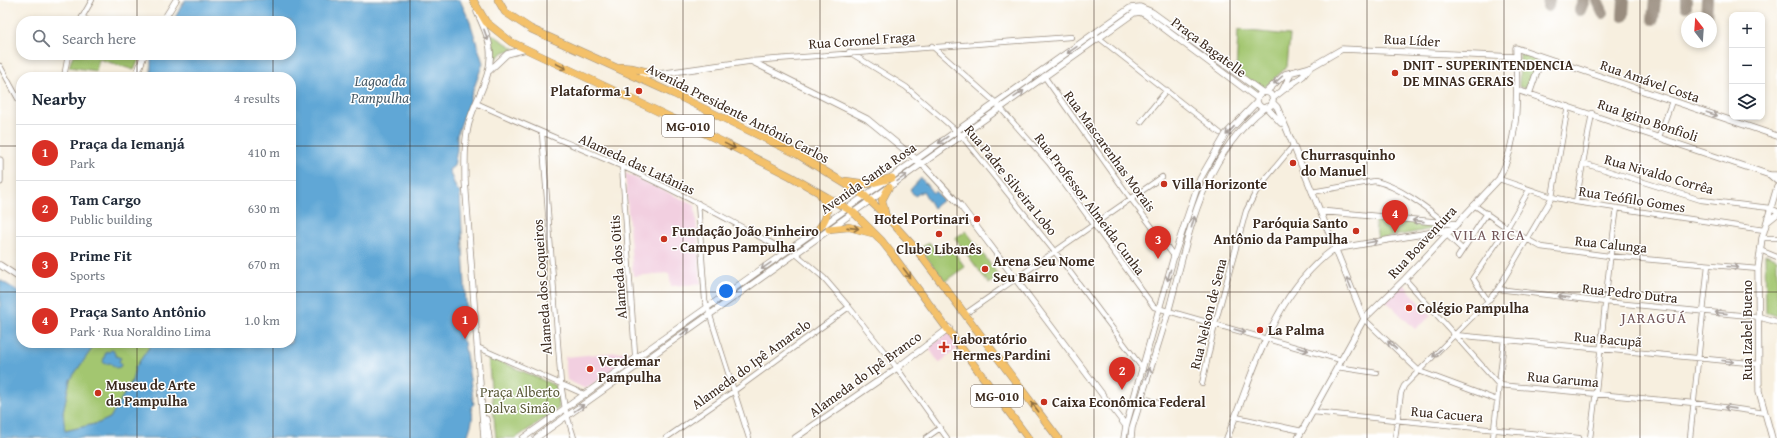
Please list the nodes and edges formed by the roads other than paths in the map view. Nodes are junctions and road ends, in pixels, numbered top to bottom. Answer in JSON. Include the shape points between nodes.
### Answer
{"nodes":[{"id":1,"x":92,"y":0,"type":"edge"},
{"id":2,"x":176,"y":0,"type":"edge"},
{"id":3,"x":473,"y":0,"type":"edge"},
{"id":4,"x":498,"y":0,"type":"edge"},
{"id":5,"x":1152,"y":12,"type":"joint"},
{"id":6,"x":1146,"y":15,"type":"joint"},
{"id":7,"x":83,"y":16,"type":"edge"},
{"id":8,"x":166,"y":16,"type":"edge"},
{"id":9,"x":1096,"y":36,"type":"junction"},
{"id":10,"x":1071,"y":37,"type":"dead end"},
{"id":11,"x":932,"y":46,"type":"junction"},
{"id":12,"x":1516,"y":48,"type":"joint"},
{"id":13,"x":526,"y":49,"type":"junction"},
{"id":14,"x":849,"y":52,"type":"junction"},
{"id":15,"x":1516,"y":57,"type":"junction"},
{"id":16,"x":1542,"y":57,"type":"junction"},
{"id":17,"x":67,"y":60,"type":"edge"},
{"id":18,"x":142,"y":60,"type":"edge"},
{"id":19,"x":751,"y":60,"type":"junction"},
{"id":20,"x":0,"y":66,"type":"edge"},
{"id":21,"x":614,"y":66,"type":"junction"},
{"id":22,"x":1311,"y":66,"type":"junction"},
{"id":23,"x":65,"y":72,"type":"edge"},
{"id":24,"x":138,"y":72,"type":"edge"},
{"id":25,"x":489,"y":72,"type":"junction"},
{"id":26,"x":1292,"y":72,"type":"junction"},
{"id":27,"x":653,"y":73,"type":"junction"},
{"id":28,"x":1044,"y":76,"type":"junction"},
{"id":29,"x":637,"y":77,"type":"junction"},
{"id":30,"x":651,"y":83,"type":"junction"},
{"id":31,"x":1167,"y":90,"type":"junction"},
{"id":32,"x":1517,"y":90,"type":"junction"},
{"id":33,"x":1282,"y":91,"type":"junction"},
{"id":34,"x":1264,"y":92,"type":"junction"},
{"id":35,"x":1529,"y":94,"type":"junction"},
{"id":36,"x":16,"y":95,"type":"edge"},
{"id":37,"x":1257,"y":100,"type":"junction"},
{"id":38,"x":1272,"y":100,"type":"junction"},
{"id":39,"x":1672,"y":101,"type":"junction"},
{"id":40,"x":476,"y":103,"type":"junction"},
{"id":41,"x":998,"y":105,"type":"junction"},
{"id":42,"x":1568,"y":106,"type":"junction"},
{"id":43,"x":1265,"y":107,"type":"junction"},
{"id":44,"x":1592,"y":114,"type":"junction"},
{"id":45,"x":1141,"y":122,"type":"dead end"},
{"id":46,"x":956,"y":130,"type":"junction"},
{"id":47,"x":1287,"y":130,"type":"junction"},
{"id":48,"x":1220,"y":133,"type":"dead end"},
{"id":49,"x":542,"y":134,"type":"junction"},
{"id":50,"x":961,"y":135,"type":"junction"},
{"id":51,"x":1777,"y":136,"type":"edge"},
{"id":52,"x":1659,"y":137,"type":"junction"},
{"id":53,"x":1293,"y":146,"type":"junction"},
{"id":54,"x":917,"y":159,"type":"junction"},
{"id":55,"x":0,"y":160,"type":"edge"},
{"id":56,"x":922,"y":164,"type":"junction"},
{"id":57,"x":1583,"y":164,"type":"junction"},
{"id":58,"x":622,"y":166,"type":"junction"},
{"id":59,"x":1770,"y":175,"type":"junction"},
{"id":60,"x":1777,"y":175,"type":"edge"},
{"id":61,"x":1162,"y":177,"type":"dead end"},
{"id":62,"x":838,"y":178,"type":"junction"},
{"id":63,"x":892,"y":178,"type":"junction"},
{"id":64,"x":1499,"y":179,"type":"junction"},
{"id":65,"x":1777,"y":181,"type":"edge"},
{"id":66,"x":0,"y":182,"type":"edge"},
{"id":67,"x":889,"y":187,"type":"junction"},
{"id":68,"x":1777,"y":187,"type":"edge"},
{"id":69,"x":1529,"y":190,"type":"junction"},
{"id":70,"x":818,"y":192,"type":"junction"},
{"id":71,"x":1312,"y":192,"type":"junction"},
{"id":72,"x":1552,"y":197,"type":"junction"},
{"id":73,"x":867,"y":198,"type":"junction"},
{"id":74,"x":1131,"y":199,"type":"junction"},
{"id":75,"x":1576,"y":202,"type":"junction"},
{"id":76,"x":698,"y":203,"type":"junction"},
{"id":77,"x":1474,"y":205,"type":"junction"},
{"id":78,"x":1617,"y":208,"type":"junction"},
{"id":79,"x":1770,"y":208,"type":"junction"},
{"id":80,"x":850,"y":210,"type":"junction"},
{"id":81,"x":1320,"y":211,"type":"junction"},
{"id":82,"x":1487,"y":213,"type":"junction"},
{"id":83,"x":1777,"y":213,"type":"edge"},
{"id":84,"x":887,"y":217,"type":"junction"},
{"id":85,"x":1767,"y":222,"type":"junction"},
{"id":86,"x":1446,"y":224,"type":"junction"},
{"id":87,"x":1093,"y":225,"type":"junction"},
{"id":88,"x":1454,"y":226,"type":"junction"},
{"id":89,"x":820,"y":227,"type":"junction"},
{"id":90,"x":1507,"y":228,"type":"junction"},
{"id":91,"x":830,"y":229,"type":"junction"},
{"id":92,"x":1764,"y":230,"type":"junction"},
{"id":93,"x":875,"y":234,"type":"junction"},
{"id":94,"x":1446,"y":234,"type":"junction"},
{"id":95,"x":1762,"y":238,"type":"junction"},
{"id":96,"x":1777,"y":238,"type":"edge"},
{"id":97,"x":1527,"y":241,"type":"junction"},
{"id":98,"x":1334,"y":248,"type":"junction"},
{"id":99,"x":1462,"y":249,"type":"junction"},
{"id":100,"x":1760,"y":250,"type":"junction"},
{"id":101,"x":786,"y":251,"type":"junction"},
{"id":102,"x":1055,"y":252,"type":"junction"},
{"id":103,"x":796,"y":254,"type":"junction"},
{"id":104,"x":1174,"y":256,"type":"junction"},
{"id":105,"x":1609,"y":256,"type":"junction"},
{"id":106,"x":1458,"y":257,"type":"dead end"},
{"id":107,"x":1777,"y":258,"type":"edge"},
{"id":108,"x":0,"y":265,"type":"edge"},
{"id":109,"x":1708,"y":265,"type":"junction"},
{"id":110,"x":1758,"y":269,"type":"junction"},
{"id":111,"x":16,"y":276,"type":"edge"},
{"id":112,"x":1405,"y":279,"type":"junction"},
{"id":113,"x":1015,"y":280,"type":"junction"},
{"id":114,"x":1498,"y":289,"type":"junction"},
{"id":115,"x":1488,"y":301,"type":"junction"},
{"id":116,"x":1605,"y":302,"type":"junction"},
{"id":117,"x":849,"y":307,"type":"junction"},
{"id":118,"x":707,"y":308,"type":"junction"},
{"id":119,"x":1159,"y":310,"type":"junction"},
{"id":120,"x":1703,"y":311,"type":"junction"},
{"id":121,"x":1168,"y":312,"type":"junction"},
{"id":122,"x":965,"y":314,"type":"junction"},
{"id":123,"x":710,"y":315,"type":"junction"},
{"id":124,"x":1760,"y":317,"type":"junction"},
{"id":125,"x":1364,"y":319,"type":"junction"},
{"id":126,"x":1777,"y":322,"type":"edge"},
{"id":127,"x":1215,"y":324,"type":"junction"},
{"id":128,"x":948,"y":328,"type":"junction"},
{"id":129,"x":1455,"y":335,"type":"junction"},
{"id":130,"x":1265,"y":338,"type":"junction"},
{"id":131,"x":1504,"y":340,"type":"junction"},
{"id":132,"x":477,"y":347,"type":"junction"},
{"id":133,"x":1601,"y":349,"type":"junction"},
{"id":134,"x":1698,"y":358,"type":"junction"},
{"id":135,"x":1341,"y":360,"type":"junction"},
{"id":136,"x":637,"y":363,"type":"junction"},
{"id":137,"x":1759,"y":364,"type":"junction"},
{"id":138,"x":1337,"y":367,"type":"junction"},
{"id":139,"x":897,"y":368,"type":"junction"},
{"id":140,"x":1142,"y":369,"type":"junction"},
{"id":141,"x":1419,"y":370,"type":"junction"},
{"id":142,"x":1377,"y":373,"type":"dead end"},
{"id":143,"x":561,"y":384,"type":"junction"},
{"id":144,"x":1202,"y":384,"type":"dead end"},
{"id":145,"x":1499,"y":385,"type":"junction"},
{"id":146,"x":734,"y":391,"type":"junction"},
{"id":147,"x":1596,"y":393,"type":"junction"},
{"id":148,"x":586,"y":394,"type":"junction"},
{"id":149,"x":1141,"y":397,"type":"junction"},
{"id":150,"x":482,"y":400,"type":"junction"},
{"id":151,"x":1497,"y":400,"type":"junction"},
{"id":152,"x":1694,"y":403,"type":"junction"},
{"id":153,"x":1161,"y":404,"type":"dead end"},
{"id":154,"x":565,"y":409,"type":"junction"},
{"id":155,"x":1313,"y":412,"type":"junction"},
{"id":156,"x":1765,"y":413,"type":"junction"},
{"id":157,"x":567,"y":416,"type":"junction"},
{"id":158,"x":1236,"y":416,"type":"junction"},
{"id":159,"x":1396,"y":420,"type":"junction"},
{"id":160,"x":1126,"y":426,"type":"junction"},
{"id":161,"x":940,"y":428,"type":"junction"},
{"id":162,"x":1494,"y":429,"type":"junction"},
{"id":163,"x":1302,"y":431,"type":"junction"},
{"id":164,"x":484,"y":438,"type":"edge"},
{"id":165,"x":489,"y":438,"type":"edge"},
{"id":166,"x":523,"y":438,"type":"edge"},
{"id":167,"x":536,"y":438,"type":"edge"},
{"id":168,"x":574,"y":438,"type":"edge"},
{"id":169,"x":666,"y":438,"type":"edge"},
{"id":170,"x":749,"y":438,"type":"edge"},
{"id":171,"x":795,"y":438,"type":"edge"},
{"id":172,"x":926,"y":438,"type":"edge"},
{"id":173,"x":947,"y":438,"type":"edge"},
{"id":174,"x":1028,"y":438,"type":"edge"},
{"id":175,"x":1058,"y":438,"type":"edge"},
{"id":176,"x":1124,"y":438,"type":"edge"},
{"id":177,"x":1132,"y":438,"type":"edge"},
{"id":178,"x":1227,"y":438,"type":"edge"},
{"id":179,"x":1298,"y":438,"type":"edge"},
{"id":180,"x":1395,"y":438,"type":"edge"},
{"id":181,"x":1493,"y":438,"type":"edge"},
{"id":182,"x":1579,"y":438,"type":"edge"},
{"id":183,"x":1590,"y":438,"type":"edge"},
{"id":184,"x":1690,"y":438,"type":"edge"},
{"id":185,"x":1772,"y":438,"type":"edge"}],
"edges":[{"from":1,"to":7,"type":"street"},
{"from":2,"to":8,"type":"street"},
{"from":3,"to":13,"type":"highway","number":"MG-010","via":[[493,29]]},
{"from":3,"to":25,"type":"street","one_way":true,"via":[[490,48]]},
{"from":4,"to":21,"type":"highway","name":"Avenida Presidente Antônio Carlos","number":"MG-010","via":[[505,12],[531,29]]},
{"from":5,"to":9,"type":"street","name":"Avenida Santa Rosa","via":[[1140,7],[1130,8]]},
{"from":5,"to":34,"type":"street","name":"Praça Bagatelle"},
{"from":6,"to":9,"type":"street","name":"Avenida Santa Rosa","via":[[1134,13]]},
{"from":6,"to":37,"type":"street","name":"Praça Bagatelle"},
{"from":9,"to":28,"type":"street","name":"Avenida Santa Rosa"},
{"from":9,"to":31,"type":"street"},
{"from":9,"to":41,"type":"street","name":"Avenida Santa Rosa","one_way":true},
{"from":10,"to":11,"type":"street","name":"Rua Coronel Fraga"},
{"from":11,"to":14,"type":"street","name":"Rua Coronel Fraga"},
{"from":11,"to":41,"type":"street","name":"Rua Professor Almeida Cunha"},
{"from":12,"to":15,"type":"street","name":"Rua Boaventura"},
{"from":12,"to":16,"type":"street","name":"Rua Amável Costa"},
{"from":13,"to":25,"type":"street","via":[[507,54]]},
{"from":13,"to":70,"type":"highway","number":"MG-010","one_way":true,"via":[[727,144]]},
{"from":14,"to":19,"type":"street","name":"Rua Coronel Fraga"},
{"from":14,"to":46,"type":"street","name":"Rua Padre Silveira Lobo","via":[[906,87]]},
{"from":15,"to":22,"type":"street","name":"Rua Líder","via":[[1342,49]]},
{"from":15,"to":32,"type":"street","name":"Rua Boaventura"},
{"from":16,"to":35,"type":"street"},
{"from":16,"to":39,"type":"street","name":"Rua Amável Costa"},
{"from":17,"to":23,"type":"street"},
{"from":18,"to":24,"type":"street"},
{"from":19,"to":27,"type":"street","name":"Rua Coronel Fraga"},
{"from":19,"to":54,"type":"street","via":[[852,110]]},
{"from":20,"to":36,"type":"street"},
{"from":21,"to":27,"type":"highway"},
{"from":21,"to":29,"type":"highway","name":"Avenida Presidente Antônio Carlos","number":"MG-010"},
{"from":22,"to":26,"type":"street","name":"Rua Líder"},
{"from":22,"to":33,"type":"street","name":"Rua Líder","via":[[1303,76]]},
{"from":25,"to":40,"type":"street"},
{"from":26,"to":33,"type":"street","name":"Rua Líder"},
{"from":26,"to":34,"type":"street","name":"Rua Líder","one_way":true,"via":[[1278,79]]},
{"from":27,"to":29,"type":"street","name":"Rua Coronel Fraga"},
{"from":27,"to":30,"type":"street"},
{"from":41,"to":28,"type":"street","name":"Avenida Santa Rosa","one_way":true},
{"from":28,"to":74,"type":"street","name":"Rua Mascarenhas Morais"},
{"from":29,"to":30,"type":"highway","name":"Avenida Presidente Antônio Carlos","number":"MG-010"},
{"from":30,"to":62,"type":"highway","name":"Avenida Presidente Antônio Carlos","number":"MG-010","via":[[797,154]]},
{"from":31,"to":45,"type":"street"},
{"from":31,"to":48,"type":"street"},
{"from":32,"to":35,"type":"street","name":"Rua Igino Bonfioli"},
{"from":32,"to":64,"type":"street","name":"Rua Boaventura","via":[[1516,123]]},
{"from":33,"to":38,"type":"street","name":"Rua Líder"},
{"from":34,"to":37,"type":"street","name":"Rua Líder"},
{"from":34,"to":38,"type":"street","name":"Praça Bagatelle","via":[[1270,94]]},
{"from":35,"to":42,"type":"street","name":"Rua Igino Bonfioli"},
{"from":37,"to":43,"type":"street","name":"Praça Bagatelle"},
{"from":37,"to":104,"type":"street","name":"Rua Líder","one_way":true,"via":[[1226,134],[1200,179]]},
{"from":38,"to":43,"type":"street","name":"Rua Líder"},
{"from":38,"to":47,"type":"street","name":"Praça Bagatelle"},
{"from":39,"to":51,"type":"street","name":"Rua Amável Costa","one_way":true},
{"from":39,"to":52,"type":"street"},
{"from":40,"to":49,"type":"street","name":"Alameda das Latânias"},
{"from":40,"to":132,"type":"street","via":[[466,143],[465,180]]},
{"from":41,"to":46,"type":"street","name":"Avenida Santa Rosa"},
{"from":41,"to":50,"type":"street","name":"Avenida Santa Rosa"},
{"from":41,"to":87,"type":"street","name":"Rua Professor Almeida Cunha","via":[[1049,163]]},
{"from":42,"to":44,"type":"street","name":"Rua Igino Bonfioli"},
{"from":42,"to":72,"type":"street"},
{"from":43,"to":47,"type":"street","name":"Praça Bagatelle"},
{"from":121,"to":43,"type":"street","name":"Rua Líder","one_way":true,"via":[[1193,218],[1210,177],[1233,138]]},
{"from":44,"to":52,"type":"street","name":"Rua Igino Bonfioli"},
{"from":44,"to":57,"type":"street"},
{"from":46,"to":50,"type":"street","name":"Rua Padre Silveira Lobo"},
{"from":46,"to":54,"type":"street","name":"Avenida Santa Rosa","one_way":true},
{"from":47,"to":53,"type":"street","name":"Praça Bagatelle"},
{"from":49,"to":58,"type":"street","name":"Alameda das Latânias"},
{"from":49,"to":143,"type":"street","name":"Alameda dos Coqueiros"},
{"from":50,"to":56,"type":"street","name":"Avenida Santa Rosa"},
{"from":50,"to":102,"type":"street","name":"Rua Padre Silveira Lobo"},
{"from":52,"to":59,"type":"street","name":"Rua Igino Bonfioli"},
{"from":53,"to":71,"type":"street","name":"Praça Bagatelle"},
{"from":53,"to":127,"type":"street","name":"Rua Nelson de Sena","via":[[1258,188],[1246,211]]},
{"from":54,"to":56,"type":"street"},
{"from":54,"to":63,"type":"street","name":"Avenida Santa Rosa"},
{"from":55,"to":66,"type":"street"},
{"from":67,"to":56,"type":"street","name":"Avenida Santa Rosa","one_way":true},
{"from":56,"to":113,"type":"street","via":[[960,205]]},
{"from":57,"to":75,"type":"street"},
{"from":57,"to":79,"type":"street","name":"Rua Nivaldo Corrêa","via":[[1701,200]]},
{"from":58,"to":76,"type":"street","name":"Alameda das Latânias"},
{"from":58,"to":136,"type":"street","name":"Alameda dos Oitis"},
{"from":59,"to":60,"type":"street","name":"Rua Igino Bonfioli"},
{"from":59,"to":65,"type":"street","name":"Rua Igino Bonfioli"},
{"from":61,"to":74,"type":"street"},
{"from":62,"to":63,"type":"highway","via":[[866,184]]},
{"from":62,"to":73,"type":"highway","name":"Avenida Presidente Antônio Carlos","number":"MG-010"},
{"from":63,"to":73,"type":"street","name":"Avenida Santa Rosa"},
{"from":64,"to":69,"type":"street","name":"Rua Teófilo Gomes"},
{"from":64,"to":77,"type":"street","name":"Rua Boaventura"},
{"from":67,"to":73,"type":"street","name":"Avenida Santa Rosa"},
{"from":67,"to":84,"type":"highway","via":[[882,200]]},
{"from":68,"to":79,"type":"street","name":"Rua Izabel Bueno"},
{"from":69,"to":72,"type":"street","name":"Rua Teófilo Gomes"},
{"from":69,"to":90,"type":"street"},
{"from":70,"to":80,"type":"highway","number":"MG-010"},
{"from":70,"to":89,"type":"highway","via":[[828,212],[825,222]]},
{"from":71,"to":81,"type":"street","name":"Praça Bagatelle"},
{"from":71,"to":86,"type":"street","via":[[1375,181],[1384,183],[1425,207]]},
{"from":72,"to":75,"type":"street","name":"Rua Teófilo Gomes"},
{"from":72,"to":97,"type":"street"},
{"from":73,"to":80,"type":"street","name":"Avenida Santa Rosa"},
{"from":73,"to":84,"type":"highway","name":"Avenida Presidente Antônio Carlos","number":"MG-010"},
{"from":74,"to":87,"type":"street"},
{"from":74,"to":104,"type":"street","name":"Rua Mascarenhas Morais"},
{"from":75,"to":78,"type":"street","name":"Rua Teófilo Gomes"},
{"from":76,"to":101,"type":"street","name":"Alameda das Latânias"},
{"from":76,"to":118,"type":"street","via":[[703,292]]},
{"from":77,"to":82,"type":"street","name":"Rua Calunga"},
{"from":77,"to":88,"type":"street","name":"Rua Boaventura"},
{"from":78,"to":92,"type":"street","name":"Rua Teófilo Gomes"},
{"from":78,"to":105,"type":"street"},
{"from":79,"to":83,"type":"street","name":"Rua Nivaldo Corrêa"},
{"from":79,"to":85,"type":"street","name":"Rua Izabel Bueno"},
{"from":80,"to":89,"type":"street","name":"Avenida Santa Rosa"},
{"from":80,"to":91,"type":"street","name":"Avenida Santa Rosa"},
{"from":80,"to":93,"type":"highway","number":"MG-010"},
{"from":86,"to":81,"type":"street","one_way":true},
{"from":81,"to":98,"type":"street","name":"Praça Bagatelle"},
{"from":82,"to":90,"type":"street","name":"Rua Calunga"},
{"from":82,"to":99,"type":"street"},
{"from":83,"to":85,"type":"street"},
{"from":84,"to":122,"type":"highway","name":"Avenida Presidente Antônio Carlos","number":"MG-010","via":[[916,249]]},
{"from":85,"to":92,"type":"street","name":"Rua Izabel Bueno"},
{"from":86,"to":88,"type":"street"},
{"from":87,"to":102,"type":"street"},
{"from":87,"to":119,"type":"street","name":"Rua Professor Almeida Cunha","via":[[1150,303]]},
{"from":88,"to":94,"type":"street","name":"Rua Boaventura"},
{"from":98,"to":88,"type":"street","one_way":true},
{"from":89,"to":101,"type":"street","name":"Avenida Santa Rosa"},
{"from":90,"to":97,"type":"street","name":"Rua Calunga"},
{"from":90,"to":115,"type":"street","via":[[1473,278]]},
{"from":91,"to":93,"type":"highway","one_way":true,"via":[[850,227]]},
{"from":91,"to":103,"type":"street","name":"Avenida Santa Rosa"},
{"from":92,"to":95,"type":"street","name":"Rua Izabel Bueno"},
{"from":93,"to":128,"type":"highway","number":"MG-010","one_way":true},
{"from":94,"to":99,"type":"street"},
{"from":94,"to":112,"type":"street","name":"Rua Boaventura"},
{"from":95,"to":96,"type":"street"},
{"from":95,"to":100,"type":"street","name":"Rua Izabel Bueno"},
{"from":97,"to":105,"type":"street","name":"Rua Calunga","via":[[1541,247]]},
{"from":97,"to":114,"type":"street"},
{"from":125,"to":98,"type":"street","name":"Praça Bagatelle","one_way":true},
{"from":98,"to":130,"type":"street","via":[[1309,271],[1294,290]]},
{"from":99,"to":106,"type":"street"},
{"from":100,"to":107,"type":"street"},
{"from":100,"to":110,"type":"street","name":"Rua Izabel Bueno"},
{"from":101,"to":118,"type":"street","name":"Avenida Santa Rosa","one_way":true},
{"from":102,"to":113,"type":"street"},
{"from":102,"to":140,"type":"street","name":"Rua Padre Silveira Lobo"},
{"from":103,"to":117,"type":"street","via":[[824,278]]},
{"from":103,"to":123,"type":"street","name":"Avenida Santa Rosa"},
{"from":104,"to":119,"type":"street","name":"Rua Líder","one_way":true},
{"from":105,"to":109,"type":"street","name":"Rua Calunga"},
{"from":105,"to":116,"type":"street"},
{"from":108,"to":111,"type":"street"},
{"from":109,"to":110,"type":"street","name":"Rua Calunga","one_way":true},
{"from":109,"to":120,"type":"street"},
{"from":110,"to":124,"type":"street","name":"Rua Izabel Bueno"},
{"from":112,"to":125,"type":"street","name":"Rua Boaventura"},
{"from":112,"to":129,"type":"street"},
{"from":113,"to":122,"type":"street"},
{"from":113,"to":160,"type":"street"},
{"from":114,"to":115,"type":"street"},
{"from":116,"to":114,"type":"street","name":"Rua Pedro Dutra","one_way":true},
{"from":115,"to":129,"type":"street"},
{"from":116,"to":120,"type":"street","name":"Rua Pedro Dutra"},
{"from":116,"to":133,"type":"street"},
{"from":117,"to":139,"type":"street"},
{"from":117,"to":146,"type":"street","name":"Alameda do Ipê Amarelo"},
{"from":118,"to":123,"type":"street"},
{"from":118,"to":136,"type":"street","name":"Avenida Santa Rosa"},
{"from":119,"to":121,"type":"street"},
{"from":119,"to":140,"type":"street","name":"Rua Líder"},
{"from":124,"to":120,"type":"street","name":"Rua Pedro Dutra","one_way":true},
{"from":120,"to":134,"type":"street"},
{"from":121,"to":127,"type":"street"},
{"from":149,"to":121,"type":"street","name":"Rua Líder","one_way":true},
{"from":175,"to":122,"type":"highway","name":"Avenida Presidente Antônio Carlos","number":"MG-010","one_way":true},
{"from":136,"to":123,"type":"street","name":"Avenida Santa Rosa","one_way":true},
{"from":123,"to":146,"type":"street"},
{"from":124,"to":126,"type":"street"},
{"from":124,"to":137,"type":"street","name":"Rua Izabel Bueno"},
{"from":125,"to":135,"type":"street","name":"Rua Boaventura"},
{"from":141,"to":125,"type":"street","one_way":true},
{"from":127,"to":130,"type":"street","one_way":true},
{"from":127,"to":144,"type":"street","name":"Rua Nelson de Sena"},
{"from":128,"to":139,"type":"street","name":"Alameda do Ipê Branco"},
{"from":128,"to":174,"type":"highway","number":"MG-010"},
{"from":129,"to":131,"type":"street","name":"Rua Bacupã"},
{"from":129,"to":141,"type":"street","one_way":true},
{"from":129,"to":145,"type":"street"},
{"from":130,"to":135,"type":"street","one_way":true},
{"from":130,"to":158,"type":"street"},
{"from":131,"to":133,"type":"street","name":"Rua Bacupã"},
{"from":131,"to":145,"type":"street"},
{"from":132,"to":143,"type":"street"},
{"from":132,"to":150,"type":"street"},
{"from":133,"to":134,"type":"street","name":"Rua Bacupã"},
{"from":133,"to":147,"type":"street"},
{"from":134,"to":137,"type":"street","name":"Rua Bacupã","one_way":true},
{"from":134,"to":152,"type":"street"},
{"from":135,"to":138,"type":"street","name":"Rua Boaventura"},
{"from":136,"to":148,"type":"street","name":"Avenida Santa Rosa"},
{"from":157,"to":136,"type":"street","name":"Avenida Santa Rosa","one_way":true},
{"from":137,"to":156,"type":"street","name":"Rua Izabel Bueno","via":[[1760,390]]},
{"from":138,"to":142,"type":"street"},
{"from":138,"to":155,"type":"street","name":"Rua Boaventura"},
{"from":139,"to":161,"type":"street"},
{"from":139,"to":171,"type":"street","name":"Alameda do Ipê Branco"},
{"from":140,"to":160,"type":"street","name":"Rua Líder"},
{"from":141,"to":151,"type":"street"},
{"from":141,"to":159,"type":"street","via":[[1404,386]]},
{"from":143,"to":148,"type":"street"},
{"from":143,"to":154,"type":"street","name":"Alameda dos Coqueiros"},
{"from":145,"to":147,"type":"street","name":"Rua Garuma"},
{"from":145,"to":151,"type":"street"},
{"from":146,"to":169,"type":"street","name":"Alameda do Ipê Amarelo"},
{"from":146,"to":170,"type":"street"},
{"from":147,"to":152,"type":"street","name":"Rua Garuma"},
{"from":147,"to":183,"type":"street"},
{"from":148,"to":154,"type":"street","name":"Avenida Santa Rosa"},
{"from":149,"to":153,"type":"street"},
{"from":149,"to":177,"type":"street","name":"Rua Líder","via":[[1132,428]]},
{"from":150,"to":164,"type":"street"},
{"from":150,"to":165,"type":"street"},
{"from":151,"to":162,"type":"street"},
{"from":156,"to":152,"type":"street","name":"Rua Garuma","one_way":true},
{"from":152,"to":184,"type":"street"},
{"from":154,"to":157,"type":"street","name":"Alameda dos Coqueiros"},
{"from":154,"to":166,"type":"street","name":"Avenida Santa Rosa"},
{"from":155,"to":159,"type":"street","name":"Rua Cacuera"},
{"from":155,"to":163,"type":"street","name":"Rua Boaventura"},
{"from":156,"to":185,"type":"street","name":"Rua Izabel Bueno"},
{"from":157,"to":167,"type":"street","name":"Avenida Santa Rosa"},
{"from":157,"to":168,"type":"street","name":"Alameda dos Coqueiros"},
{"from":158,"to":163,"type":"street"},
{"from":158,"to":178,"type":"street"},
{"from":159,"to":162,"type":"street","name":"Rua Cacuera"},
{"from":159,"to":180,"type":"street"},
{"from":160,"to":176,"type":"street","name":"Rua Líder"},
{"from":161,"to":172,"type":"street"},
{"from":161,"to":173,"type":"street"},
{"from":162,"to":181,"type":"street"},
{"from":162,"to":182,"type":"street","name":"Rua Cacuera"},
{"from":163,"to":179,"type":"street","name":"Rua Boaventura"}]}
